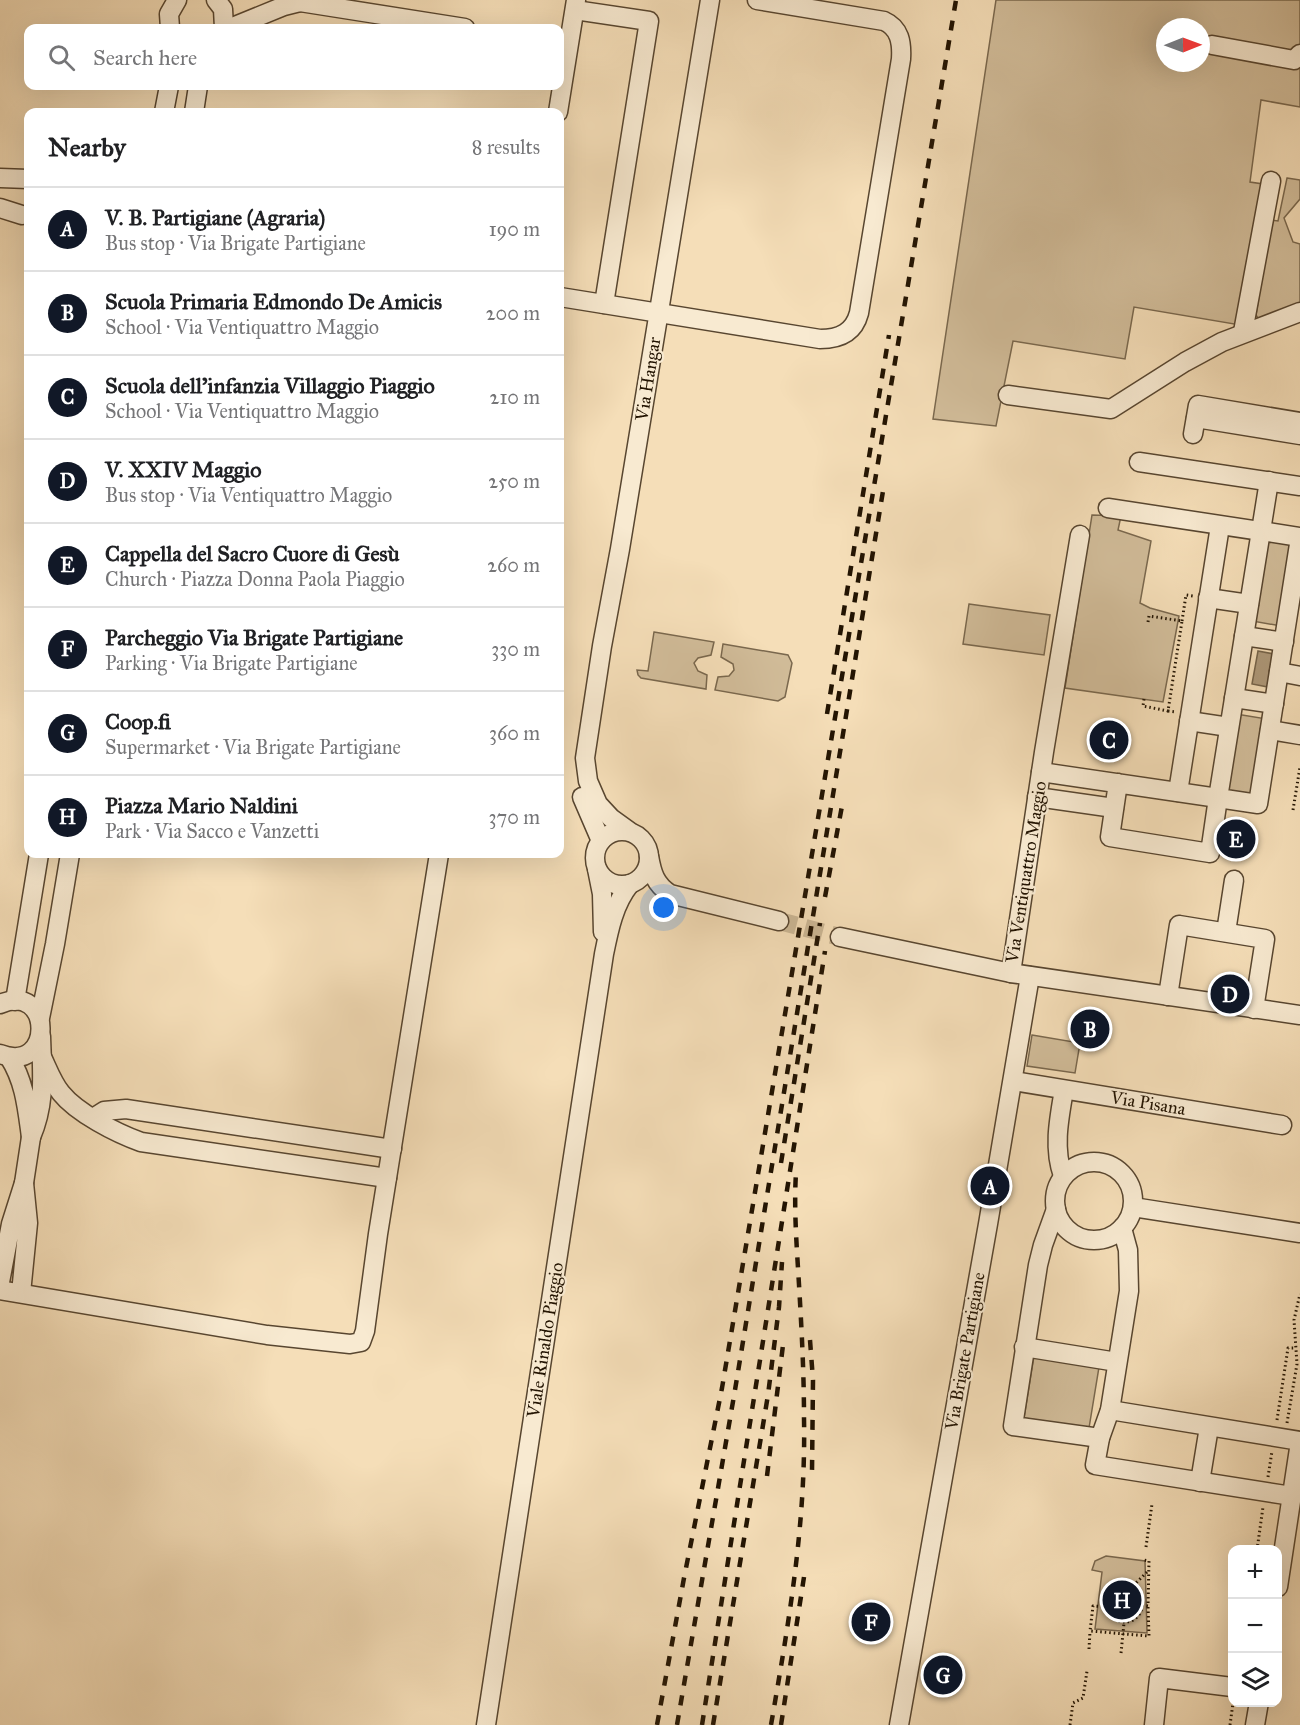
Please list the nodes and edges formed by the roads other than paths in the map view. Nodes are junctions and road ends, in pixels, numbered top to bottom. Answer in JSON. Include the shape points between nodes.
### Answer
{"nodes":[{"id":1,"x":177,"y":0,"type":"edge"},
{"id":2,"x":216,"y":0,"type":"edge"},
{"id":3,"x":710,"y":0,"type":"edge"},
{"id":4,"x":756,"y":0,"type":"edge"},
{"id":5,"x":303,"y":1,"type":"edge"},
{"id":6,"x":576,"y":5,"type":"edge"},
{"id":7,"x":170,"y":24,"type":"edge"},
{"id":8,"x":224,"y":24,"type":"edge"},
{"id":9,"x":240,"y":24,"type":"edge"},
{"id":10,"x":441,"y":24,"type":"edge"},
{"id":11,"x":564,"y":44,"type":"edge"},
{"id":12,"x":1212,"y":45,"type":"dead end"},
{"id":13,"x":1298,"y":60,"type":"edge"},
{"id":14,"x":168,"y":90,"type":"edge"},
{"id":15,"x":197,"y":90,"type":"edge"},
{"id":16,"x":560,"y":90,"type":"edge"},
{"id":17,"x":165,"y":108,"type":"edge"},
{"id":18,"x":195,"y":108,"type":"edge"},
{"id":19,"x":558,"y":108,"type":"edge"},
{"id":20,"x":0,"y":178,"type":"edge"},
{"id":21,"x":24,"y":179,"type":"edge"},
{"id":22,"x":1271,"y":181,"type":"dead end"},
{"id":23,"x":0,"y":208,"type":"edge"},
{"id":24,"x":22,"y":215,"type":"dead end"},
{"id":25,"x":564,"y":298,"type":"edge"},
{"id":26,"x":604,"y":304,"type":"junction"},
{"id":27,"x":1300,"y":312,"type":"edge"},
{"id":28,"x":658,"y":313,"type":"junction"},
{"id":29,"x":1243,"y":332,"type":"junction"},
{"id":30,"x":1008,"y":395,"type":"dead end"},
{"id":31,"x":1300,"y":422,"type":"edge"},
{"id":32,"x":1300,"y":435,"type":"edge"},
{"id":33,"x":1139,"y":462,"type":"dead end"},
{"id":34,"x":1269,"y":481,"type":"junction"},
{"id":35,"x":1300,"y":486,"type":"edge"},
{"id":36,"x":1108,"y":508,"type":"dead end"},
{"id":37,"x":1220,"y":526,"type":"junction"},
{"id":38,"x":1261,"y":532,"type":"junction"},
{"id":39,"x":1080,"y":535,"type":"dead end"},
{"id":40,"x":1300,"y":537,"type":"edge"},
{"id":41,"x":1208,"y":598,"type":"junction"},
{"id":42,"x":1249,"y":604,"type":"junction"},
{"id":43,"x":1294,"y":613,"type":"edge"},
{"id":44,"x":1244,"y":636,"type":"junction"},
{"id":45,"x":1284,"y":642,"type":"junction"},
{"id":46,"x":1279,"y":672,"type":"junction"},
{"id":47,"x":1300,"y":675,"type":"edge"},
{"id":48,"x":1234,"y":698,"type":"junction"},
{"id":49,"x":1274,"y":704,"type":"junction"},
{"id":50,"x":1189,"y":717,"type":"junction"},
{"id":51,"x":1229,"y":727,"type":"junction"},
{"id":52,"x":1270,"y":730,"type":"junction"},
{"id":53,"x":1300,"y":735,"type":"edge"},
{"id":54,"x":585,"y":758,"type":"junction"},
{"id":55,"x":1041,"y":772,"type":"junction"},
{"id":56,"x":1118,"y":783,"type":"junction"},
{"id":57,"x":1178,"y":792,"type":"junction"},
{"id":58,"x":1037,"y":797,"type":"junction"},
{"id":59,"x":1218,"y":798,"type":"junction"},
{"id":60,"x":1114,"y":808,"type":"junction"},
{"id":61,"x":629,"y":831,"type":"junction"},
{"id":62,"x":601,"y":841,"type":"junction"},
{"id":63,"x":649,"y":856,"type":"junction"},
{"id":64,"x":38,"y":858,"type":"edge"},
{"id":65,"x":69,"y":858,"type":"edge"},
{"id":66,"x":439,"y":858,"type":"edge"},
{"id":67,"x":597,"y":869,"type":"junction"},
{"id":68,"x":1234,"y":880,"type":"dead end"},
{"id":69,"x":632,"y":883,"type":"junction"},
{"id":70,"x":685,"y":908,"type":"dead end"},
{"id":71,"x":779,"y":921,"type":"tunnel mouth"},
{"id":72,"x":1226,"y":932,"type":"junction"},
{"id":73,"x":840,"y":937,"type":"tunnel mouth"},
{"id":74,"x":604,"y":954,"type":"junction"},
{"id":75,"x":1011,"y":973,"type":"junction"},
{"id":76,"x":1030,"y":976,"type":"junction"},
{"id":77,"x":1168,"y":996,"type":"junction"},
{"id":78,"x":8,"y":1002,"type":"edge"},
{"id":79,"x":1254,"y":1009,"type":"junction"},
{"id":80,"x":1300,"y":1015,"type":"edge"},
{"id":81,"x":40,"y":1018,"type":"junction"},
{"id":82,"x":41,"y":1046,"type":"junction"},
{"id":83,"x":3,"y":1055,"type":"edge"},
{"id":84,"x":1013,"y":1081,"type":"junction"},
{"id":85,"x":1064,"y":1090,"type":"junction"},
{"id":86,"x":93,"y":1118,"type":"junction"},
{"id":87,"x":1282,"y":1125,"type":"dead end"},
{"id":88,"x":1057,"y":1134,"type":"junction"},
{"id":89,"x":31,"y":1137,"type":"junction"},
{"id":90,"x":392,"y":1149,"type":"junction"},
{"id":91,"x":1086,"y":1162,"type":"junction"},
{"id":92,"x":1063,"y":1176,"type":"junction"},
{"id":93,"x":387,"y":1178,"type":"junction"},
{"id":94,"x":24,"y":1183,"type":"junction"},
{"id":95,"x":1133,"y":1207,"type":"junction"},
{"id":96,"x":1056,"y":1209,"type":"junction"},
{"id":97,"x":1122,"y":1228,"type":"junction"},
{"id":98,"x":1072,"y":1233,"type":"junction"},
{"id":99,"x":1300,"y":1233,"type":"edge"},
{"id":100,"x":1043,"y":1245,"type":"junction"},
{"id":101,"x":0,"y":1282,"type":"edge"},
{"id":102,"x":0,"y":1290,"type":"edge"},
{"id":103,"x":21,"y":1293,"type":"junction"},
{"id":104,"x":1024,"y":1347,"type":"junction"},
{"id":105,"x":1117,"y":1362,"type":"junction"},
{"id":106,"x":1110,"y":1410,"type":"junction"},
{"id":107,"x":1209,"y":1427,"type":"junction"},
{"id":108,"x":1100,"y":1438,"type":"junction"},
{"id":109,"x":1300,"y":1442,"type":"edge"},
{"id":110,"x":1200,"y":1482,"type":"junction"},
{"id":111,"x":1292,"y":1496,"type":"junction"},
{"id":112,"x":1282,"y":1561,"type":"edge"},
{"id":113,"x":1228,"y":1686,"type":"edge"},
{"id":114,"x":1258,"y":1707,"type":"edge"},
{"id":115,"x":486,"y":1725,"type":"edge"},
{"id":116,"x":899,"y":1725,"type":"edge"},
{"id":117,"x":1154,"y":1725,"type":"edge"},
{"id":118,"x":1255,"y":1725,"type":"edge"}],
"edges":[{"from":1,"to":7,"type":"street","via":[[169,14]]},
{"from":2,"to":8,"type":"street","via":[[223,9]]},
{"from":3,"to":28,"type":"street","name":"Via Hangar"},
{"from":4,"to":28,"type":"street","via":[[884,21],[893,26],[901,40],[857,319],[847,333],[827,339]]},
{"from":5,"to":9,"type":"street"},
{"from":5,"to":10,"type":"street"},
{"from":6,"to":11,"type":"street"},
{"from":6,"to":26,"type":"street","via":[[649,21]]},
{"from":12,"to":13,"type":"street"},
{"from":14,"to":17,"type":"street"},
{"from":15,"to":18,"type":"street"},
{"from":16,"to":19,"type":"street"},
{"from":20,"to":21,"type":"street"},
{"from":22,"to":29,"type":"street"},
{"from":23,"to":24,"type":"street"},
{"from":25,"to":26,"type":"street"},
{"from":26,"to":28,"type":"street"},
{"from":27,"to":29,"type":"street"},
{"from":28,"to":54,"type":"street","name":"Via Hangar"},
{"from":29,"to":30,"type":"street","via":[[1185,362],[1111,409]]},
{"from":31,"to":32,"type":"street","via":[[1198,405],[1194,426]]},
{"from":33,"to":34,"type":"street"},
{"from":34,"to":35,"type":"street"},
{"from":34,"to":38,"type":"street"},
{"from":36,"to":37,"type":"street"},
{"from":37,"to":38,"type":"street"},
{"from":37,"to":41,"type":"street"},
{"from":38,"to":40,"type":"street"},
{"from":38,"to":42,"type":"street"},
{"from":39,"to":55,"type":"street","name":"Via Ventiquattro Maggio"},
{"from":40,"to":43,"type":"street"},
{"from":41,"to":42,"type":"street"},
{"from":41,"to":50,"type":"street"},
{"from":42,"to":44,"type":"street"},
{"from":43,"to":45,"type":"street"},
{"from":44,"to":45,"type":"street"},
{"from":44,"to":48,"type":"street"},
{"from":45,"to":46,"type":"street"},
{"from":46,"to":47,"type":"street"},
{"from":46,"to":49,"type":"street"},
{"from":48,"to":49,"type":"street"},
{"from":48,"to":51,"type":"street"},
{"from":49,"to":52,"type":"street"},
{"from":50,"to":51,"type":"street"},
{"from":50,"to":57,"type":"street"},
{"from":51,"to":59,"type":"street"},
{"from":52,"to":53,"type":"street"},
{"from":52,"to":59,"type":"street","via":[[1258,804]]},
{"from":54,"to":61,"type":"street","name":"Via Hangar","via":[[588,781],[598,804]]},
{"from":54,"to":62,"type":"street","name":"Via Hangar","via":[[579,775],[580,789]]},
{"from":55,"to":56,"type":"street"},
{"from":55,"to":58,"type":"street","name":"Via Ventiquattro Maggio"},
{"from":56,"to":57,"type":"street"},
{"from":56,"to":60,"type":"street"},
{"from":57,"to":59,"type":"street"},
{"from":58,"to":60,"type":"street"},
{"from":58,"to":75,"type":"street","name":"Via Ventiquattro Maggio"},
{"from":59,"to":60,"type":"street","via":[[1210,853],[1110,837]]},
{"from":61,"to":62,"type":"street","via":[[615,832]]},
{"from":61,"to":63,"type":"street","via":[[644,841]]},
{"from":62,"to":67,"type":"street","via":[[596,853]]},
{"from":63,"to":69,"type":"street","via":[[645,873]]},
{"from":63,"to":71,"type":"street","via":[[653,876],[670,894]]},
{"from":64,"to":78,"type":"street"},
{"from":65,"to":81,"type":"street"},
{"from":66,"to":90,"type":"street"},
{"from":67,"to":69,"type":"street","via":[[614,884]]},
{"from":67,"to":74,"type":"street","name":"Viale Rinaldo Piaggio"},
{"from":68,"to":72,"type":"street"},
{"from":69,"to":70,"type":"street"},
{"from":69,"to":74,"type":"street","name":"Viale Rinaldo Piaggio","via":[[615,911]]},
{"from":72,"to":77,"type":"street","via":[[1179,925]]},
{"from":72,"to":79,"type":"street","via":[[1265,939]]},
{"from":73,"to":75,"type":"street","name":"Via Ventiquattro Maggio"},
{"from":74,"to":115,"type":"street","name":"Viale Rinaldo Piaggio"},
{"from":75,"to":76,"type":"street","name":"Via Ventiquattro Maggio"},
{"from":76,"to":77,"type":"street","name":"Via Ventiquattro Maggio"},
{"from":76,"to":84,"type":"street","name":"Via Brigate Partigiane"},
{"from":77,"to":79,"type":"street","name":"Via Ventiquattro Maggio"},
{"from":78,"to":81,"type":"street","via":[[30,1006]]},
{"from":79,"to":80,"type":"street","name":"Via Ventiquattro Maggio"},
{"from":81,"to":82,"type":"street"},
{"from":82,"to":83,"type":"street","via":[[22,1056]]},
{"from":82,"to":86,"type":"street","via":[[61,1094]]},
{"from":82,"to":89,"type":"street","via":[[43,1093]]},
{"from":83,"to":89,"type":"street","via":[[22,1083]]},
{"from":84,"to":85,"type":"street","name":"Via Pisana"},
{"from":84,"to":116,"type":"street","name":"Via Brigate Partigiane"},
{"from":85,"to":87,"type":"street","name":"Via Pisana"},
{"from":85,"to":88,"type":"street"},
{"from":86,"to":90,"type":"street","via":[[104,1111],[126,1109]]},
{"from":86,"to":93,"type":"street","via":[[141,1142]]},
{"from":88,"to":91,"type":"street"},
{"from":88,"to":92,"type":"street"},
{"from":89,"to":94,"type":"street"},
{"from":90,"to":93,"type":"street"},
{"from":91,"to":92,"type":"street"},
{"from":91,"to":95,"type":"street","via":[[1107,1164],[1122,1173],[1131,1188]]},
{"from":92,"to":96,"type":"street","via":[[1056,1194]]},
{"from":93,"to":103,"type":"street","via":[[365,1331],[361,1342],[355,1344],[267,1335]]},
{"from":94,"to":101,"type":"street"},
{"from":94,"to":103,"type":"street","via":[[28,1223]]},
{"from":95,"to":97,"type":"street"},
{"from":95,"to":99,"type":"street"},
{"from":96,"to":98,"type":"street","via":[[1061,1222]]},
{"from":96,"to":100,"type":"street"},
{"from":97,"to":98,"type":"street","via":[[1096,1240]]},
{"from":97,"to":105,"type":"street","via":[[1129,1281]]},
{"from":98,"to":100,"type":"street"},
{"from":100,"to":104,"type":"street"},
{"from":102,"to":103,"type":"street"},
{"from":104,"to":105,"type":"street"},
{"from":104,"to":108,"type":"street","via":[[1013,1426]]},
{"from":105,"to":106,"type":"street"},
{"from":106,"to":107,"type":"street"},
{"from":106,"to":108,"type":"street"},
{"from":107,"to":109,"type":"street"},
{"from":107,"to":110,"type":"street"},
{"from":108,"to":110,"type":"street","via":[[1095,1465]]},
{"from":109,"to":111,"type":"street"},
{"from":110,"to":111,"type":"street"},
{"from":111,"to":112,"type":"street"},
{"from":113,"to":117,"type":"street","via":[[1159,1678]]},
{"from":114,"to":118,"type":"street"}]}
